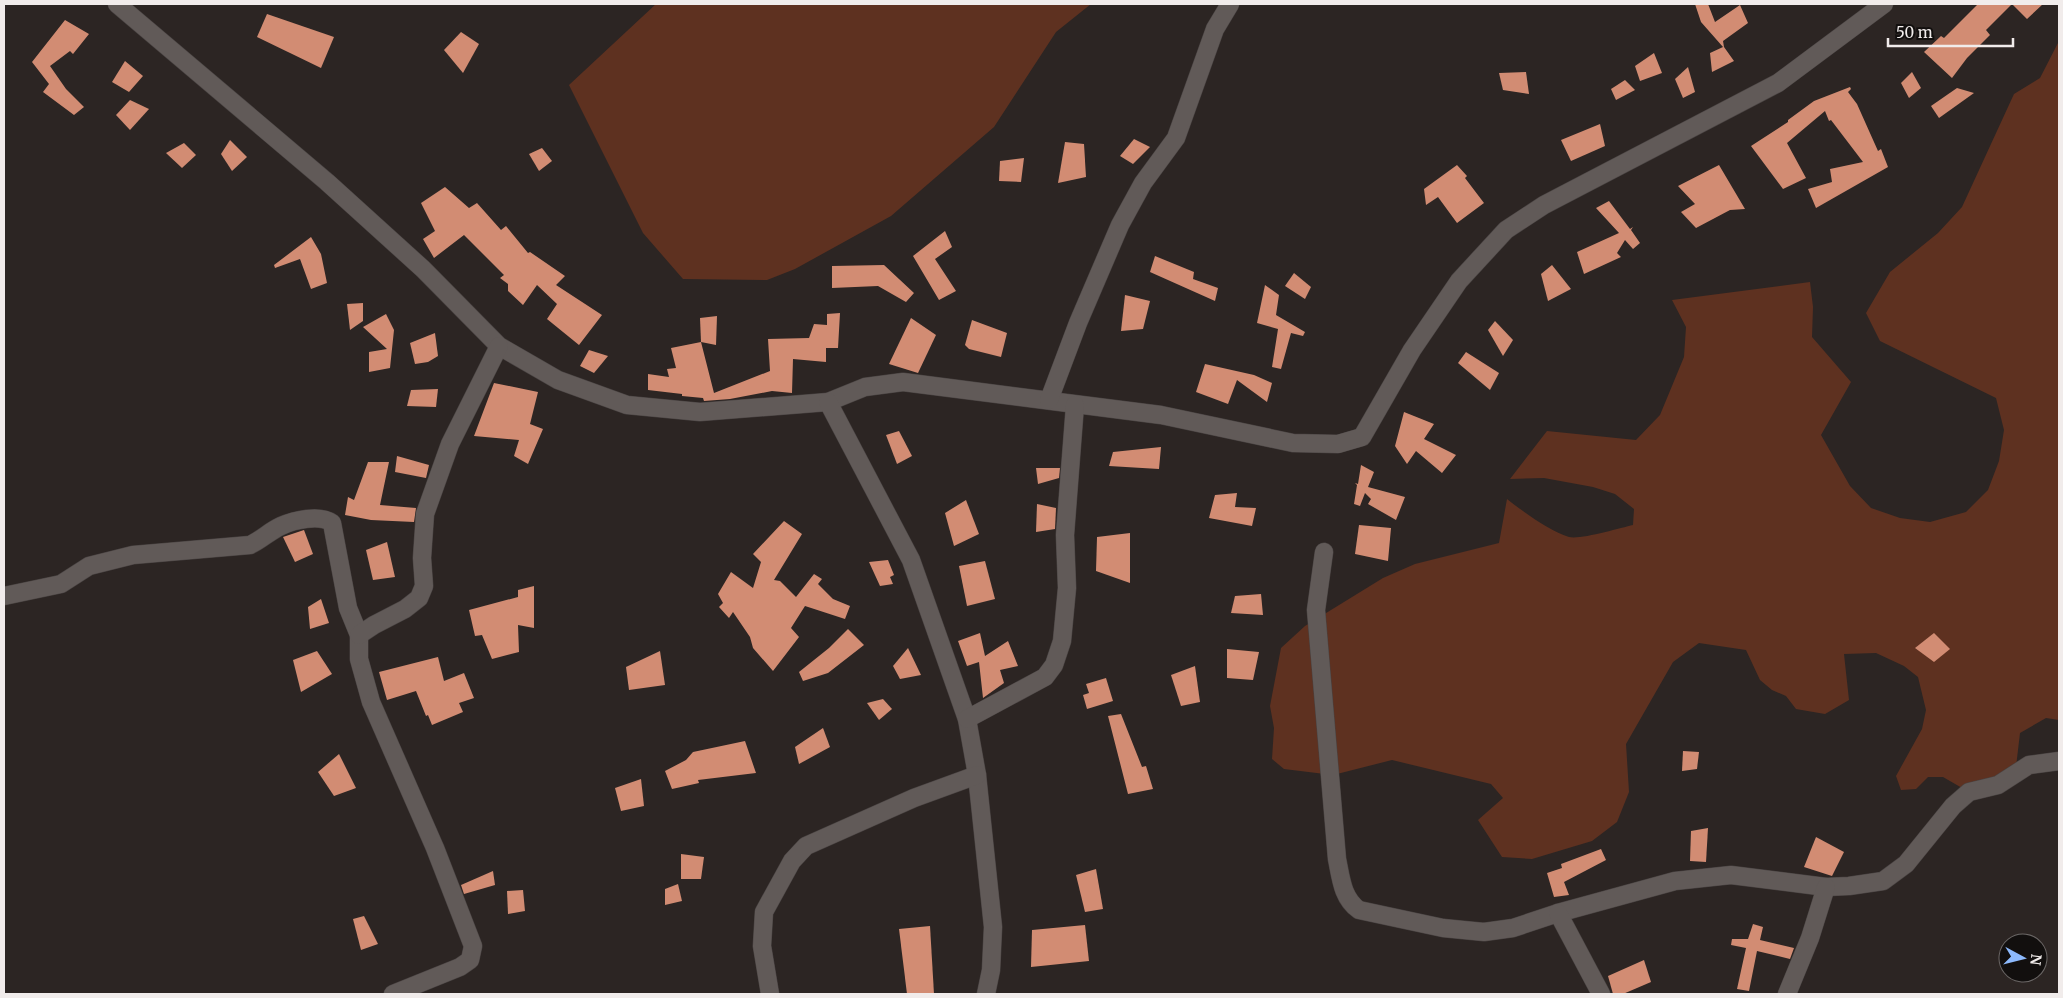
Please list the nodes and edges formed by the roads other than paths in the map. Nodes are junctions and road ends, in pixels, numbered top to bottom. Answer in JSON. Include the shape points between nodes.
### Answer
{"nodes":[{"id":1,"x":117,"y":4,"type":"edge"},
{"id":2,"x":1230,"y":4,"type":"edge"},
{"id":3,"x":1884,"y":4,"type":"edge"},
{"id":4,"x":499,"y":346,"type":"junction"},
{"id":5,"x":1049,"y":400,"type":"junction"},
{"id":6,"x":828,"y":402,"type":"junction"},
{"id":7,"x":1075,"y":404,"type":"junction"},
{"id":8,"x":1324,"y":552,"type":"dead end"},
{"id":9,"x":4,"y":596,"type":"edge"},
{"id":10,"x":359,"y":635,"type":"junction"},
{"id":11,"x":967,"y":719,"type":"junction"},
{"id":12,"x":2059,"y":761,"type":"edge"},
{"id":13,"x":977,"y":776,"type":"junction"},
{"id":14,"x":1826,"y":887,"type":"junction"},
{"id":15,"x":1558,"y":913,"type":"junction"},
{"id":16,"x":393,"y":994,"type":"edge"},
{"id":17,"x":770,"y":994,"type":"edge"},
{"id":18,"x":986,"y":994,"type":"edge"},
{"id":19,"x":1601,"y":994,"type":"edge"},
{"id":20,"x":1787,"y":994,"type":"edge"}],
"edges":[{"from":1,"to":4,"type":"street","via":[[334,188],[423,269]]},
{"from":2,"to":5,"type":"street","via":[[1215,29],[1176,138],[1143,183],[1120,225]]},
{"from":3,"to":7,"type":"street","via":[[1778,83],[1544,205],[1506,230],[1459,281],[1412,350],[1362,437],[1338,444],[1293,443],[1161,415]]},
{"from":4,"to":6,"type":"street","via":[[558,380],[627,405],[700,412]]},
{"from":4,"to":10,"type":"street","via":[[450,444],[425,514],[424,586],[419,598],[405,610]]},
{"from":5,"to":6,"type":"street","via":[[903,382],[864,387]]},
{"from":5,"to":7,"type":"street"},
{"from":6,"to":11,"type":"street","via":[[911,560]]},
{"from":7,"to":11,"type":"street","via":[[1065,535],[1067,588],[1062,641],[1054,665],[1045,677]]},
{"from":8,"to":15,"type":"street","via":[[1316,610],[1336,850],[1344,893],[1359,910],[1443,928],[1484,932],[1513,928]]},
{"from":9,"to":10,"type":"street","via":[[61,584],[89,566],[133,555],[250,545],[281,526],[306,519],[328,520],[332,523],[348,608]]},
{"from":10,"to":16,"type":"street","via":[[359,659],[371,702],[435,848],[473,946],[470,960],[460,967]]},
{"from":11,"to":13,"type":"street"},
{"from":12,"to":14,"type":"street","via":[[2029,765],[1998,785],[1969,792],[1953,806],[1906,864],[1883,881]]},
{"from":13,"to":17,"type":"street","via":[[914,798],[806,846],[792,860],[764,912],[762,946]]},
{"from":13,"to":18,"type":"street","via":[[993,927]]},
{"from":14,"to":15,"type":"street","via":[[1730,875],[1675,881]]},
{"from":14,"to":20,"type":"street"},
{"from":15,"to":19,"type":"street"}]}
